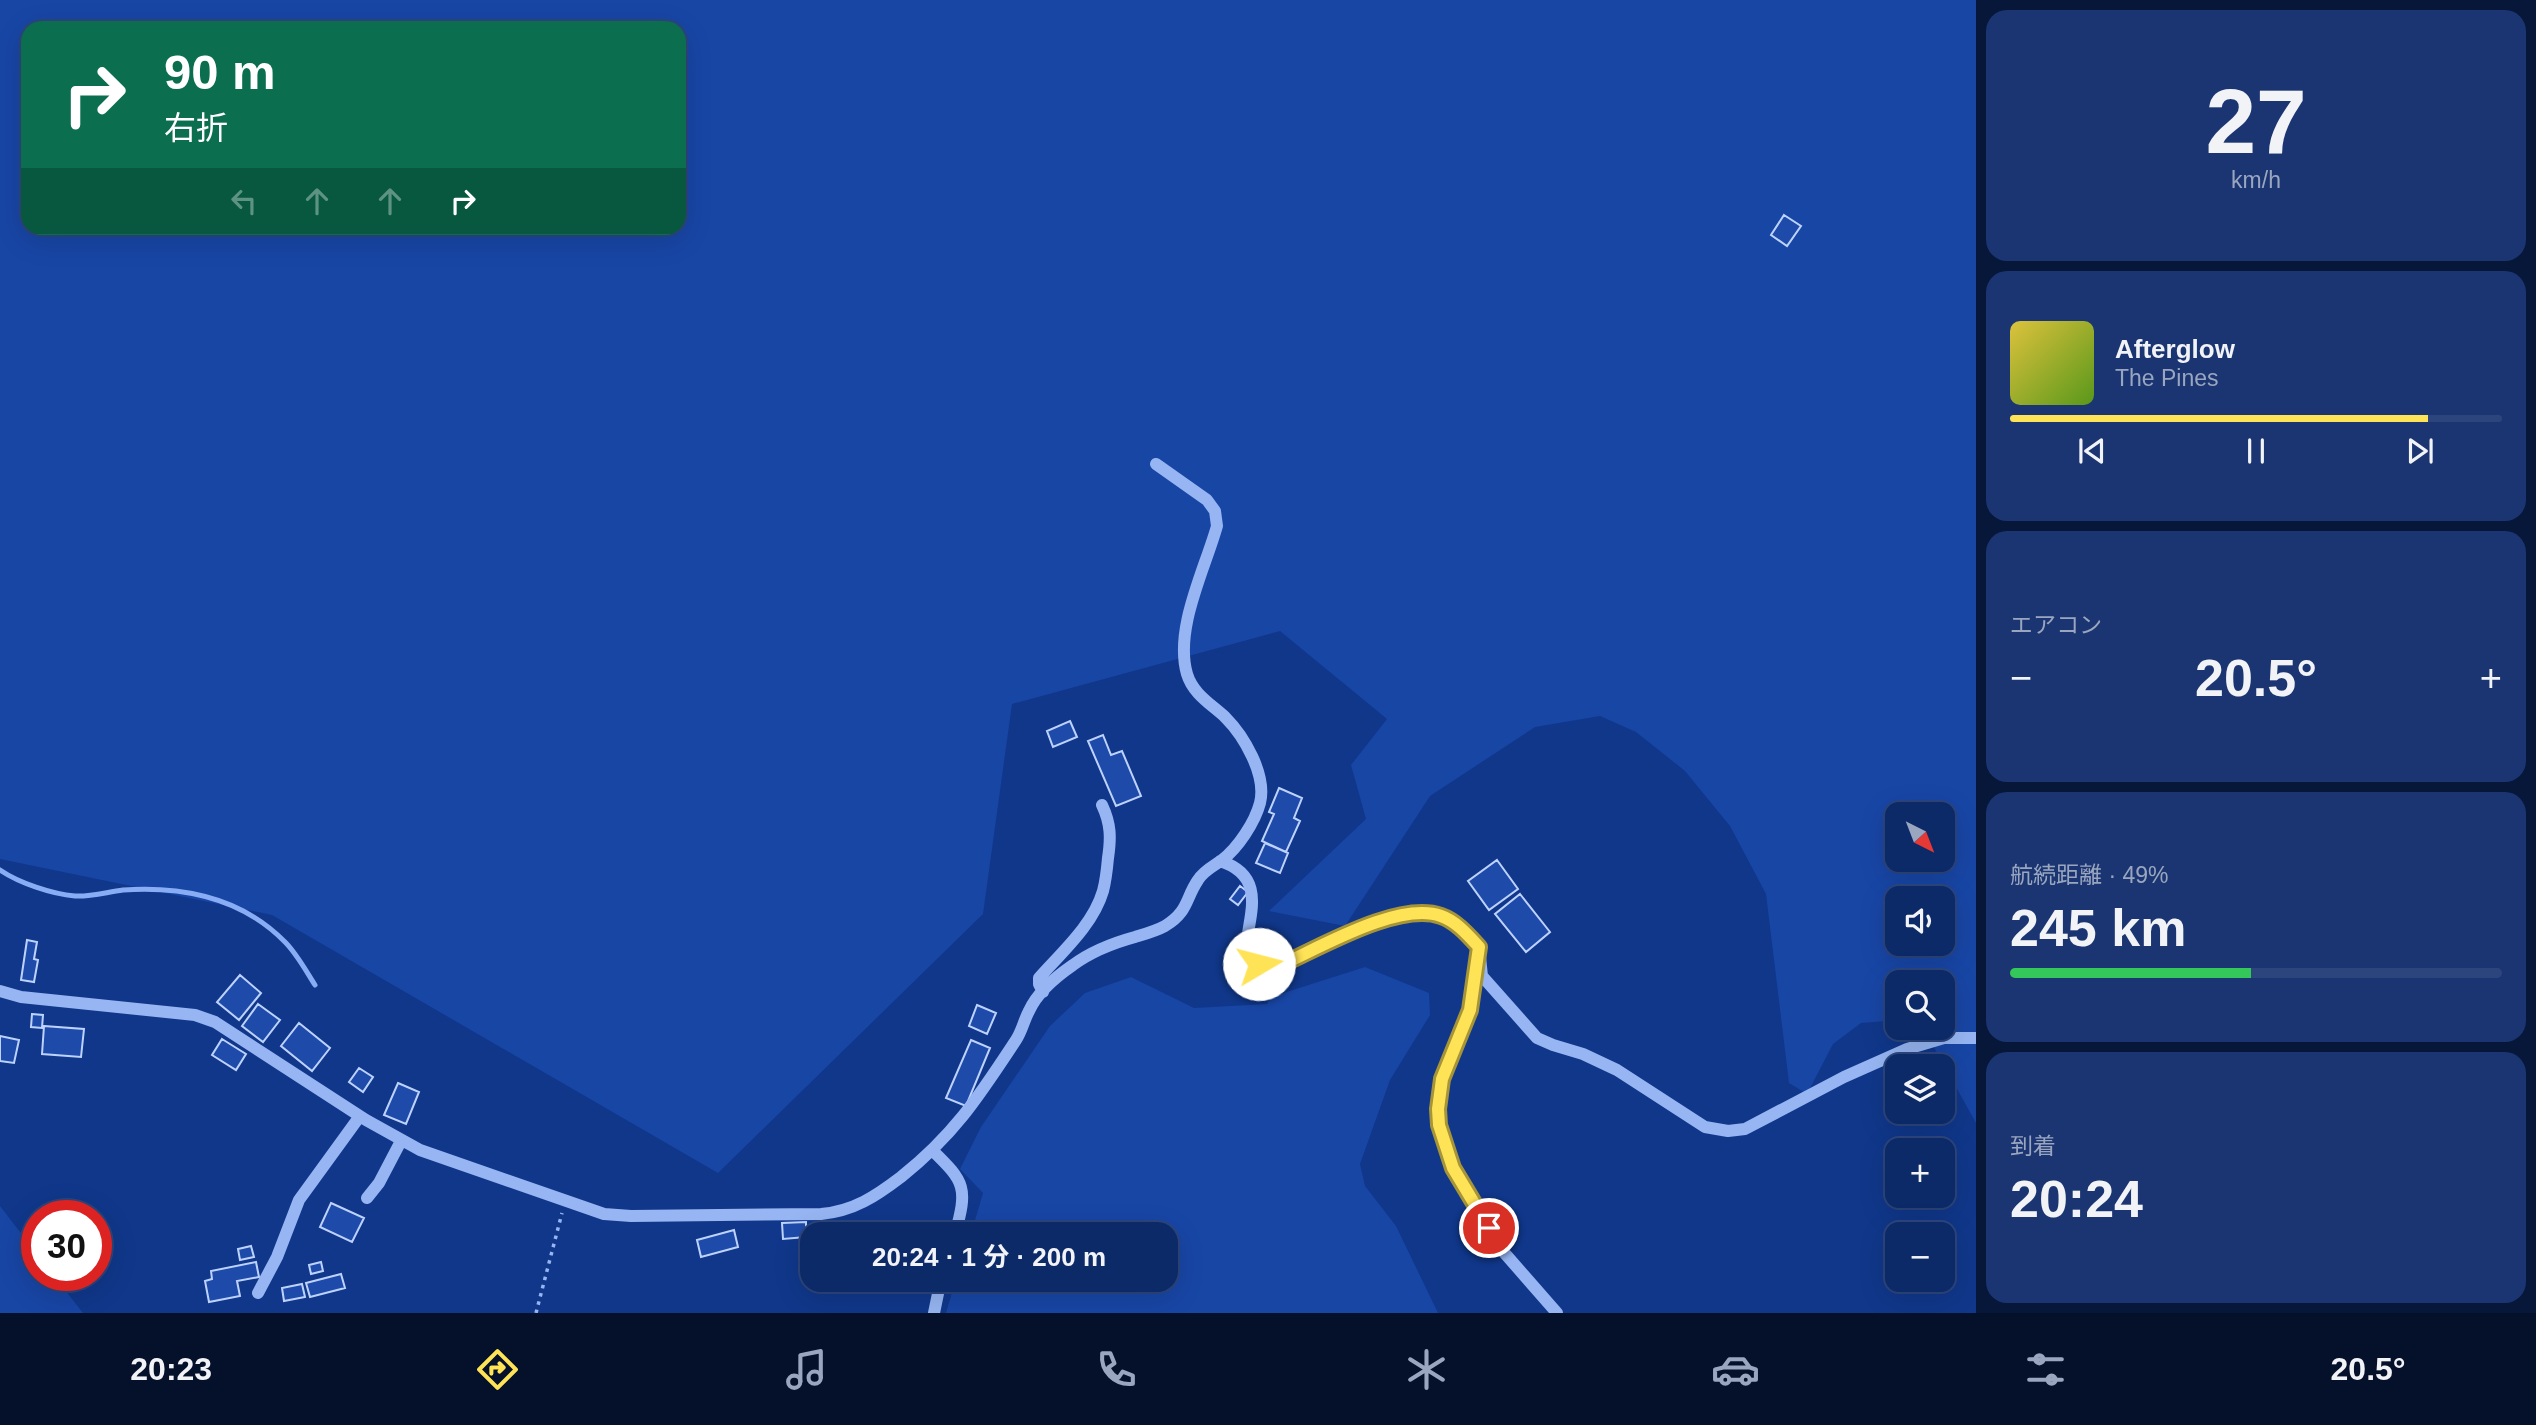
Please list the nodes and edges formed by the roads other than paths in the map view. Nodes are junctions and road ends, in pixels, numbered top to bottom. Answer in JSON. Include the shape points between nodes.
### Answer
{"nodes":[{"id":1,"x":1157,"y":464,"type":"dead end"},
{"id":2,"x":1102,"y":805,"type":"dead end"},
{"id":3,"x":1220,"y":861,"type":"junction"},
{"id":4,"x":1479,"y":953,"type":"junction"},
{"id":5,"x":0,"y":991,"type":"edge"},
{"id":6,"x":1043,"y":992,"type":"junction"},
{"id":7,"x":1976,"y":1038,"type":"edge"},
{"id":8,"x":360,"y":1116,"type":"junction"},
{"id":9,"x":401,"y":1141,"type":"junction"},
{"id":10,"x":933,"y":1151,"type":"junction"},
{"id":11,"x":367,"y":1198,"type":"dead end"},
{"id":12,"x":957,"y":1222,"type":"edge"},
{"id":13,"x":939,"y":1292,"type":"edge"},
{"id":14,"x":258,"y":1293,"type":"dead end"},
{"id":15,"x":934,"y":1313,"type":"edge"},
{"id":16,"x":1557,"y":1313,"type":"edge"}],
"edges":[{"from":1,"to":3,"type":"street","via":[[1215,511],[1217,526],[1189,610],[1187,676],[1198,695],[1237,731],[1254,761],[1261,792],[1246,830]]},
{"from":2,"to":6,"type":"street","via":[[1111,838],[1103,892],[1066,951],[1039,978]]},
{"from":3,"to":4,"type":"street","via":[[1247,877],[1253,904],[1245,945],[1252,960],[1265,966],[1281,965],[1372,924],[1410,913],[1447,918],[1472,939]]},
{"from":3,"to":6,"type":"street","via":[[1203,873],[1184,909],[1163,927],[1089,954]]},
{"from":4,"to":7,"type":"street","via":[[1482,976],[1537,1038],[1617,1070],[1705,1127],[1728,1131],[1745,1129],[1908,1049],[1944,1038]]},
{"from":4,"to":16,"type":"street","via":[[1470,1010],[1442,1079],[1439,1125],[1453,1168],[1501,1249]]},
{"from":5,"to":8,"type":"street","via":[[21,998],[195,1015],[234,1033]]},
{"from":6,"to":10,"type":"street","via":[[985,1089]]},
{"from":8,"to":9,"type":"street"},
{"from":8,"to":14,"type":"street","via":[[299,1200]]},
{"from":9,"to":10,"type":"street","via":[[604,1214],[631,1216],[834,1213],[875,1197]]},
{"from":9,"to":11,"type":"street"},
{"from":10,"to":12,"type":"street","via":[[964,1188]]},
{"from":13,"to":15,"type":"street"}]}
